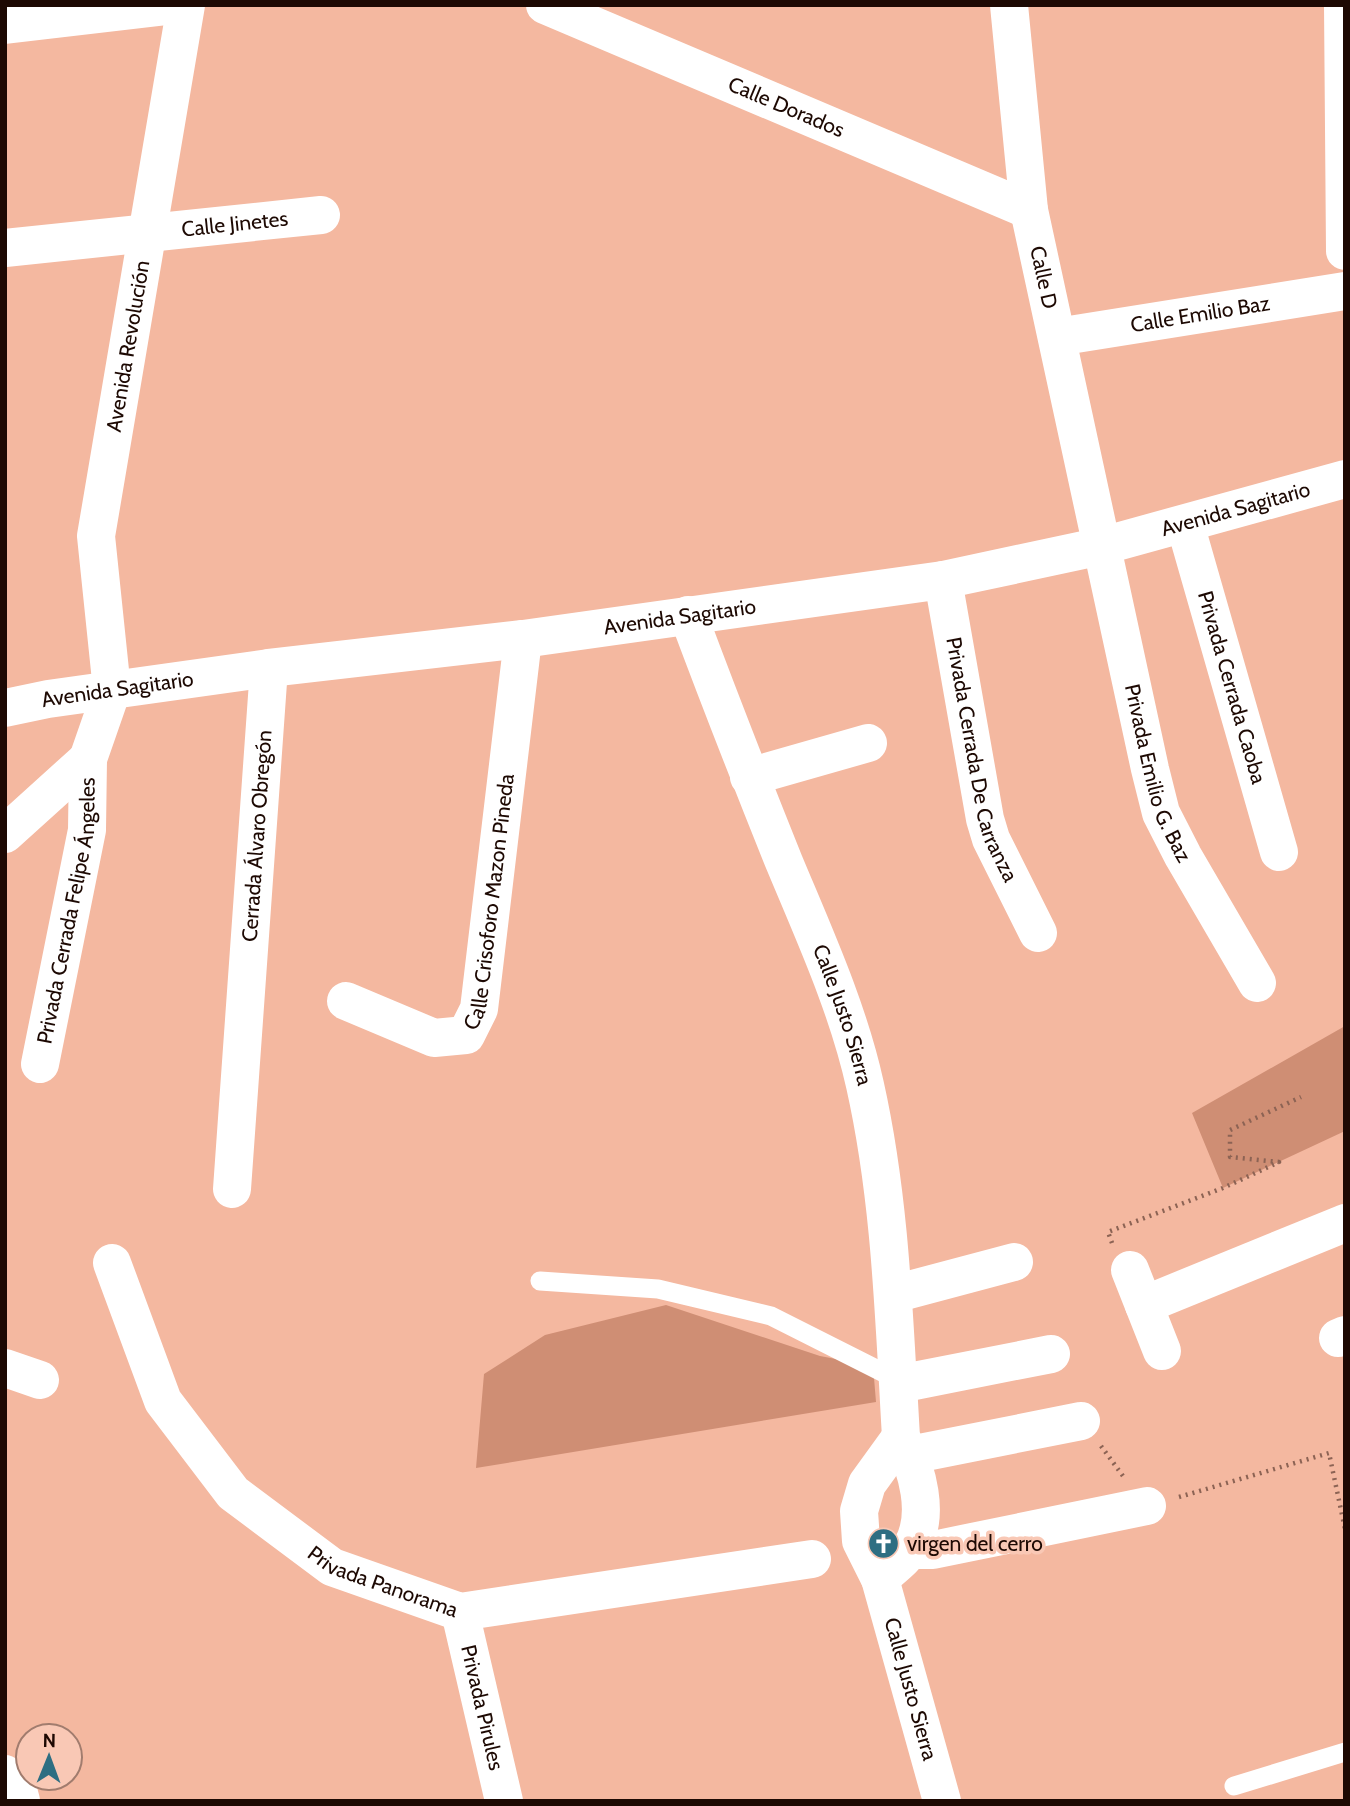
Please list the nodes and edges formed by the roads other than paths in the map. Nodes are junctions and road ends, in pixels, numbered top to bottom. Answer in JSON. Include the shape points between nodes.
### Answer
{"nodes":[{"id":1,"x":176,"y":5,"type":"edge"},
{"id":2,"x":186,"y":5,"type":"edge"},
{"id":3,"x":545,"y":5,"type":"edge"},
{"id":4,"x":1009,"y":5,"type":"edge"},
{"id":5,"x":1343,"y":5,"type":"edge"},
{"id":6,"x":5,"y":25,"type":"edge"},
{"id":7,"x":1029,"y":210,"type":"junction"},
{"id":8,"x":321,"y":215,"type":"dead end"},
{"id":9,"x":149,"y":233,"type":"junction"},
{"id":10,"x":5,"y":248,"type":"edge"},
{"id":11,"x":1345,"y":251,"type":"edge"},
{"id":12,"x":1345,"y":291,"type":"edge"},
{"id":13,"x":1057,"y":337,"type":"junction"},
{"id":14,"x":1345,"y":479,"type":"edge"},
{"id":15,"x":1185,"y":524,"type":"junction"},
{"id":16,"x":1102,"y":546,"type":"junction"},
{"id":17,"x":943,"y":580,"type":"junction"},
{"id":18,"x":688,"y":615,"type":"junction"},
{"id":19,"x":523,"y":639,"type":"junction"},
{"id":20,"x":269,"y":668,"type":"junction"},
{"id":21,"x":112,"y":690,"type":"junction"},
{"id":22,"x":5,"y":708,"type":"edge"},
{"id":23,"x":869,"y":743,"type":"dead end"},
{"id":24,"x":88,"y":759,"type":"junction"},
{"id":25,"x":749,"y":777,"type":"junction"},
{"id":26,"x":5,"y":834,"type":"edge"},
{"id":27,"x":1279,"y":852,"type":"dead end"},
{"id":28,"x":1038,"y":933,"type":"dead end"},
{"id":29,"x":1258,"y":983,"type":"dead end"},
{"id":30,"x":346,"y":1001,"type":"dead end"},
{"id":31,"x":40,"y":1063,"type":"dead end"},
{"id":32,"x":232,"y":1189,"type":"dead end"},
{"id":33,"x":1345,"y":1223,"type":"edge"},
{"id":34,"x":1014,"y":1262,"type":"dead end"},
{"id":35,"x":112,"y":1263,"type":"dead end"},
{"id":36,"x":1123,"y":1263,"type":"road end"},
{"id":37,"x":540,"y":1281,"type":"dead end"},
{"id":38,"x":894,"y":1294,"type":"junction"},
{"id":39,"x":1144,"y":1305,"type":"junction"},
{"id":40,"x":1162,"y":1351,"type":"dead end"},
{"id":41,"x":1051,"y":1353,"type":"dead end"},
{"id":42,"x":898,"y":1380,"type":"junction"},
{"id":43,"x":1081,"y":1420,"type":"dead end"},
{"id":44,"x":906,"y":1446,"type":"junction"},
{"id":45,"x":1147,"y":1506,"type":"road end"},
{"id":46,"x":911,"y":1550,"type":"junction"},
{"id":47,"x":811,"y":1559,"type":"dead end"},
{"id":48,"x":880,"y":1579,"type":"junction"},
{"id":49,"x":460,"y":1612,"type":"junction"},
{"id":50,"x":1345,"y":1752,"type":"edge"},
{"id":51,"x":5,"y":1774,"type":"edge"},
{"id":52,"x":1234,"y":1786,"type":"dead end"},
{"id":53,"x":21,"y":1801,"type":"edge"},
{"id":54,"x":504,"y":1801,"type":"edge"},
{"id":55,"x":942,"y":1801,"type":"edge"}],
"edges":[{"from":1,"to":6,"type":"street"},
{"from":2,"to":9,"type":"street","name":"Avenida Revolución"},
{"from":3,"to":7,"type":"street","name":"Calle Dorados"},
{"from":4,"to":7,"type":"street","name":"Calle D"},
{"from":5,"to":11,"type":"street"},
{"from":7,"to":13,"type":"street","name":"Calle D"},
{"from":8,"to":9,"type":"street","name":"Calle Jinetes"},
{"from":9,"to":10,"type":"street","name":"Calle Jinetes"},
{"from":9,"to":21,"type":"street","name":"Avenida Revolución","via":[[96,536]]},
{"from":12,"to":13,"type":"street","name":"Calle Emilio Baz"},
{"from":13,"to":16,"type":"street","name":"Calle D"},
{"from":14,"to":15,"type":"street","name":"Avenida Sagitario"},
{"from":15,"to":16,"type":"street","name":"Avenida Sagitario"},
{"from":15,"to":27,"type":"street","name":"Privada Cerrada Caoba"},
{"from":16,"to":17,"type":"street","name":"Avenida Sagitario"},
{"from":16,"to":29,"type":"street","name":"Privada Emilio G. Baz","via":[[1161,813]]},
{"from":17,"to":18,"type":"street","name":"Avenida Sagitario"},
{"from":17,"to":28,"type":"street","name":"Privada Cerrada De Carranza","via":[[985,819]]},
{"from":18,"to":19,"type":"street","name":"Avenida Sagitario"},
{"from":18,"to":25,"type":"street","name":"Calle Justo Sierra"},
{"from":19,"to":20,"type":"street","name":"Avenida Sagitario"},
{"from":19,"to":30,"type":"street","name":"Calle Crisoforo Mazon Pineda","via":[[478,1009],[466,1035],[434,1038]]},
{"from":20,"to":21,"type":"street","name":"Avenida Sagitario"},
{"from":20,"to":32,"type":"street","name":"Cerrada Álvaro Obregón"},
{"from":21,"to":22,"type":"street","name":"Avenida Sagitario"},
{"from":21,"to":24,"type":"street"},
{"from":23,"to":25,"type":"street"},
{"from":24,"to":26,"type":"street"},
{"from":24,"to":31,"type":"street","name":"Privada Cerrada Felipe Ángeles","via":[[87,830]]},
{"from":25,"to":38,"type":"street","name":"Calle Justo Sierra","via":[[833,981],[865,1083],[880,1159]]},
{"from":33,"to":39,"type":"street"},
{"from":34,"to":38,"type":"street"},
{"from":35,"to":49,"type":"street","name":"Privada Panorama","via":[[163,1401],[233,1493],[332,1567]]},
{"from":36,"to":39,"type":"street"},
{"from":37,"to":42,"type":"lane","via":[[658,1289],[771,1316]]},
{"from":38,"to":42,"type":"street","name":"Calle Justo Sierra"},
{"from":39,"to":40,"type":"street"},
{"from":41,"to":42,"type":"street","via":[[909,1382]]},
{"from":42,"to":44,"type":"street","name":"Calle Justo Sierra"},
{"from":43,"to":44,"type":"street"},
{"from":44,"to":46,"type":"street","name":"Calle Justo Sierra","via":[[918,1485],[921,1526]]},
{"from":44,"to":48,"type":"street","name":"Calle Justo Sierra","via":[[883,1458],[867,1484],[859,1511],[861,1541]]},
{"from":45,"to":46,"type":"street","via":[[933,1550]]},
{"from":46,"to":48,"type":"street"},
{"from":47,"to":49,"type":"street","name":"Privada Panorama"},
{"from":48,"to":55,"type":"street","name":"Calle Justo Sierra"},
{"from":49,"to":54,"type":"street","name":"Privada Pirules"},
{"from":50,"to":52,"type":"lane"},
{"from":51,"to":53,"type":"street","via":[[17,1786]]}]}
